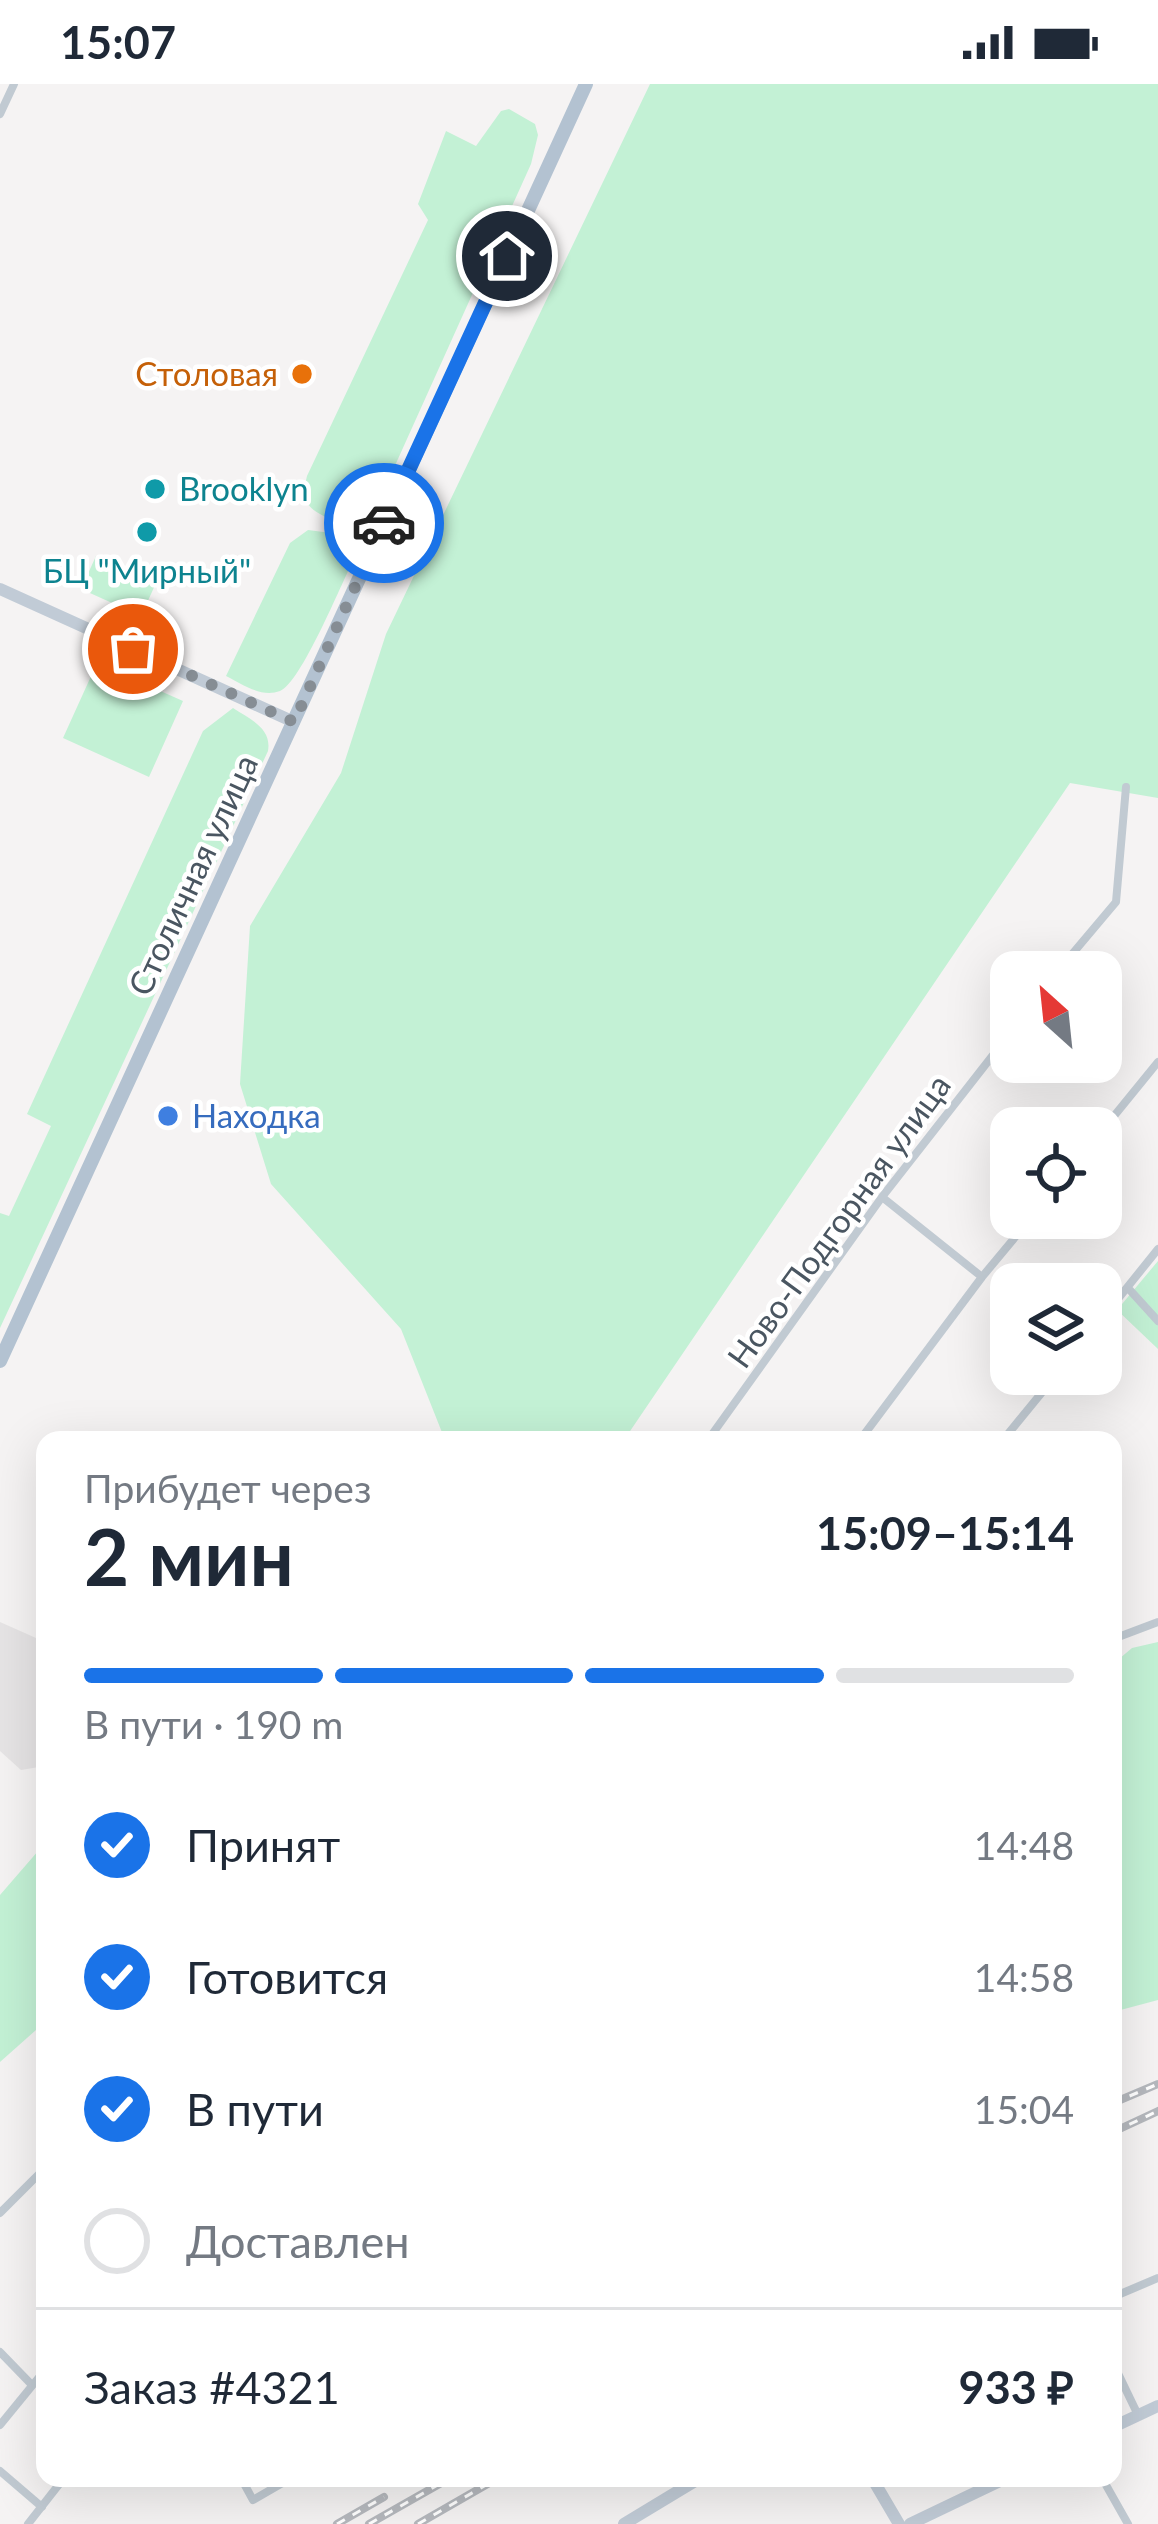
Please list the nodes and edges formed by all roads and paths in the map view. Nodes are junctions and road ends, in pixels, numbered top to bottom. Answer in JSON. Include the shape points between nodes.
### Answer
{"nodes":[{"id":1,"x":14,"y":84,"type":"edge"},
{"id":2,"x":586,"y":84,"type":"edge"},
{"id":3,"x":0,"y":114,"type":"edge"},
{"id":4,"x":0,"y":589,"type":"edge"},
{"id":5,"x":294,"y":722,"type":"junction"},
{"id":6,"x":1126,"y":787,"type":"dead end"},
{"id":7,"x":1075,"y":951,"type":"edge"},
{"id":8,"x":990,"y":1059,"type":"edge"},
{"id":9,"x":1158,"y":1062,"type":"edge"},
{"id":10,"x":1121,"y":1107,"type":"edge"},
{"id":11,"x":882,"y":1197,"type":"junction"},
{"id":12,"x":1014,"y":1239,"type":"edge"},
{"id":13,"x":1158,"y":1249,"type":"edge"},
{"id":14,"x":982,"y":1277,"type":"junction"},
{"id":15,"x":1128,"y":1288,"type":"junction"},
{"id":16,"x":1122,"y":1295,"type":"edge"},
{"id":17,"x":1158,"y":1321,"type":"edge"},
{"id":18,"x":0,"y":1361,"type":"edge"},
{"id":19,"x":1040,"y":1395,"type":"edge"},
{"id":20,"x":714,"y":1431,"type":"edge"},
{"id":21,"x":867,"y":1431,"type":"edge"},
{"id":22,"x":1010,"y":1431,"type":"edge"},
{"id":23,"x":1158,"y":1622,"type":"edge"},
{"id":24,"x":1122,"y":1636,"type":"edge"},
{"id":25,"x":36,"y":2177,"type":"edge"},
{"id":26,"x":0,"y":2212,"type":"edge"},
{"id":27,"x":1158,"y":2278,"type":"edge"},
{"id":28,"x":1122,"y":2293,"type":"edge"},
{"id":29,"x":0,"y":2352,"type":"edge"},
{"id":30,"x":36,"y":2379,"type":"edge"},
{"id":31,"x":1122,"y":2382,"type":"edge"},
{"id":32,"x":31,"y":2384,"type":"junction"},
{"id":33,"x":1158,"y":2406,"type":"edge"},
{"id":34,"x":1138,"y":2415,"type":"junction"},
{"id":35,"x":1122,"y":2423,"type":"edge"},
{"id":36,"x":0,"y":2425,"type":"edge"},
{"id":37,"x":0,"y":2471,"type":"edge"},
{"id":38,"x":57,"y":2487,"type":"edge"},
{"id":39,"x":246,"y":2487,"type":"edge"},
{"id":40,"x":275,"y":2487,"type":"edge"},
{"id":41,"x":685,"y":2487,"type":"edge"},
{"id":42,"x":877,"y":2487,"type":"edge"},
{"id":43,"x":987,"y":2487,"type":"edge"},
{"id":44,"x":1107,"y":2487,"type":"edge"},
{"id":45,"x":42,"y":2507,"type":"junction"},
{"id":46,"x":28,"y":2524,"type":"edge"},
{"id":47,"x":624,"y":2524,"type":"edge"},
{"id":48,"x":899,"y":2524,"type":"edge"},
{"id":49,"x":910,"y":2524,"type":"edge"},
{"id":50,"x":1128,"y":2524,"type":"edge"}],
"edges":[{"from":1,"to":3,"type":"street"},
{"from":2,"to":5,"type":"main road","name":"Столичная улица"},
{"from":4,"to":5,"type":"street"},
{"from":5,"to":18,"type":"main road","name":"Столичная улица"},
{"from":6,"to":7,"type":"street","via":[[1116,902]]},
{"from":8,"to":11,"type":"street","name":"Ново-Подгорная улица"},
{"from":9,"to":10,"type":"street"},
{"from":11,"to":14,"type":"street"},
{"from":11,"to":20,"type":"street","name":"Ново-Подгорная улица"},
{"from":12,"to":14,"type":"street"},
{"from":13,"to":15,"type":"street"},
{"from":14,"to":21,"type":"street"},
{"from":15,"to":16,"type":"street"},
{"from":15,"to":17,"type":"street"},
{"from":19,"to":22,"type":"street"},
{"from":23,"to":24,"type":"street"},
{"from":25,"to":26,"type":"street"},
{"from":27,"to":28,"type":"street"},
{"from":29,"to":32,"type":"street"},
{"from":30,"to":32,"type":"street"},
{"from":31,"to":34,"type":"street"},
{"from":32,"to":36,"type":"street"},
{"from":33,"to":34,"type":"street"},
{"from":34,"to":35,"type":"street"},
{"from":37,"to":45,"type":"street"},
{"from":38,"to":45,"type":"street"},
{"from":39,"to":40,"type":"street","via":[[253,2500]]},
{"from":41,"to":47,"type":"street"},
{"from":42,"to":48,"type":"street"},
{"from":43,"to":49,"type":"street"},
{"from":44,"to":50,"type":"street"},
{"from":45,"to":46,"type":"street"}]}
